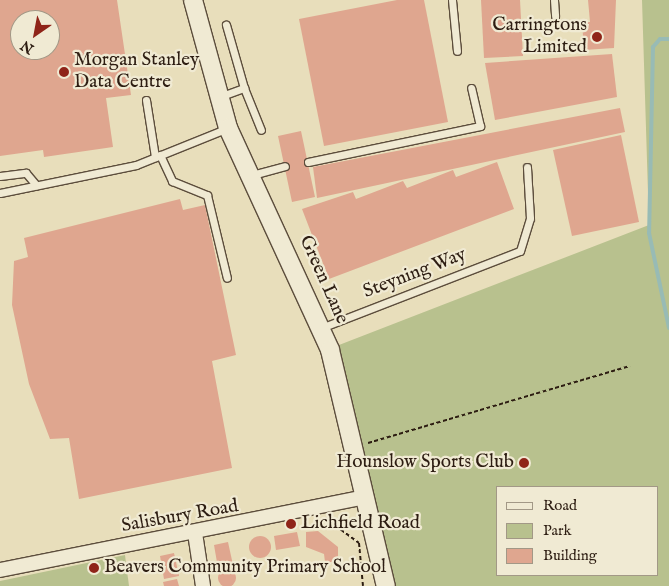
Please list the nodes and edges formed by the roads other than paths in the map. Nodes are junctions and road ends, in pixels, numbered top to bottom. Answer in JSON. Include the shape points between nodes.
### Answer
{"nodes":[{"id":1,"x":193,"y":0,"type":"edge"},
{"id":2,"x":452,"y":0,"type":"edge"},
{"id":3,"x":554,"y":0,"type":"edge"},
{"id":4,"x":555,"y":16,"type":"dead end"},
{"id":5,"x":226,"y":26,"type":"dead end"},
{"id":6,"x":457,"y":51,"type":"dead end"},
{"id":7,"x":244,"y":88,"type":"junction"},
{"id":8,"x":471,"y":88,"type":"dead end"},
{"id":9,"x":219,"y":97,"type":"junction"},
{"id":10,"x":146,"y":100,"type":"dead end"},
{"id":11,"x":228,"y":128,"type":"junction"},
{"id":12,"x":261,"y":130,"type":"dead end"},
{"id":13,"x":157,"y":156,"type":"junction"},
{"id":14,"x":308,"y":162,"type":"dead end"},
{"id":15,"x":285,"y":166,"type":"dead end"},
{"id":16,"x":527,"y":167,"type":"dead end"},
{"id":17,"x":252,"y":175,"type":"junction"},
{"id":18,"x":0,"y":176,"type":"edge"},
{"id":19,"x":36,"y":185,"type":"junction"},
{"id":20,"x":0,"y":193,"type":"edge"},
{"id":21,"x":227,"y":278,"type":"dead end"},
{"id":22,"x":321,"y":328,"type":"junction"},
{"id":23,"x":365,"y":497,"type":"junction"},
{"id":24,"x":195,"y":534,"type":"junction"},
{"id":25,"x":0,"y":570,"type":"edge"},
{"id":26,"x":203,"y":586,"type":"edge"},
{"id":27,"x":386,"y":586,"type":"edge"}],
"edges":[{"from":1,"to":9,"type":"street","name":"Green Lane"},
{"from":2,"to":6,"type":"lane"},
{"from":3,"to":4,"type":"lane"},
{"from":5,"to":7,"type":"lane"},
{"from":7,"to":9,"type":"lane"},
{"from":7,"to":12,"type":"lane"},
{"from":8,"to":14,"type":"lane","via":[[480,126]]},
{"from":9,"to":11,"type":"street","name":"Green Lane"},
{"from":10,"to":13,"type":"lane"},
{"from":11,"to":13,"type":"lane"},
{"from":11,"to":17,"type":"street","name":"Green Lane"},
{"from":13,"to":19,"type":"lane","via":[[136,165]]},
{"from":13,"to":21,"type":"lane","via":[[172,181],[207,195]]},
{"from":15,"to":17,"type":"lane"},
{"from":16,"to":22,"type":"lane","name":"Steyning Way","via":[[530,218],[520,251]]},
{"from":17,"to":22,"type":"street","name":"Green Lane"},
{"from":18,"to":19,"type":"lane","via":[[26,173]]},
{"from":19,"to":20,"type":"lane"},
{"from":22,"to":23,"type":"street","name":"Green Lane"},
{"from":23,"to":24,"type":"street","name":"Salisbury Road"},
{"from":23,"to":27,"type":"street","name":"Green Lane"},
{"from":24,"to":25,"type":"street","name":"Salisbury Road"},
{"from":24,"to":26,"type":"street"}]}
